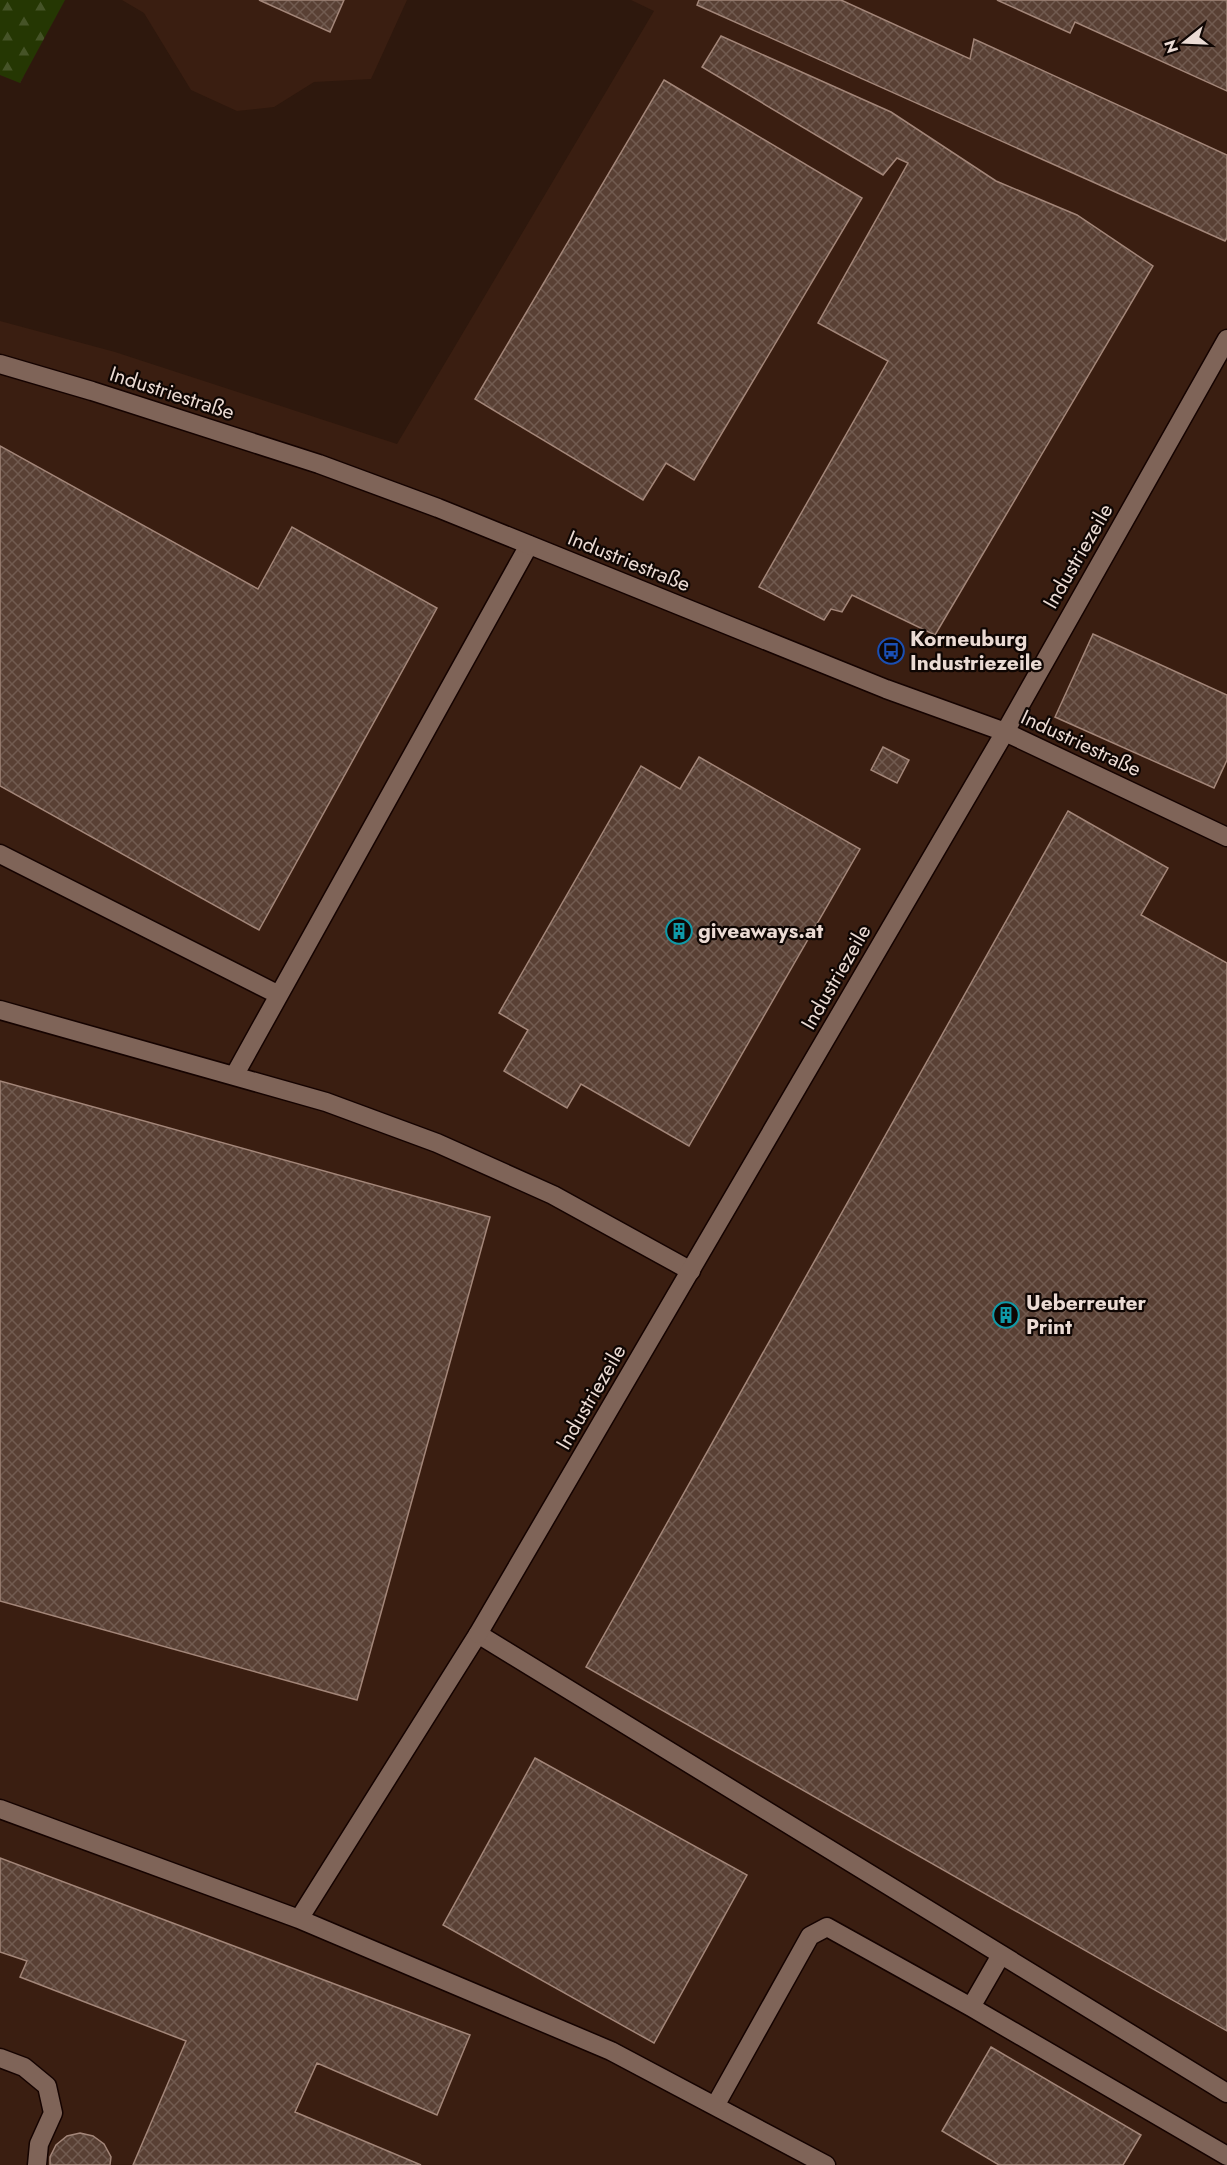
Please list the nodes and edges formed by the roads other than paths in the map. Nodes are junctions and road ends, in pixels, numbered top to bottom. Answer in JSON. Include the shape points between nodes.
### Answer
{"nodes":[{"id":1,"x":1227,"y":339,"type":"edge"},
{"id":2,"x":0,"y":364,"type":"edge"},
{"id":3,"x":530,"y":544,"type":"junction"},
{"id":4,"x":1005,"y":732,"type":"junction"},
{"id":5,"x":1226,"y":833,"type":"edge"},
{"id":6,"x":0,"y":854,"type":"edge"},
{"id":7,"x":279,"y":995,"type":"junction"},
{"id":8,"x":0,"y":1010,"type":"edge"},
{"id":9,"x":234,"y":1076,"type":"junction"},
{"id":10,"x":691,"y":1271,"type":"junction"},
{"id":11,"x":478,"y":1634,"type":"junction"},
{"id":12,"x":0,"y":1809,"type":"edge"},
{"id":13,"x":299,"y":1919,"type":"junction"},
{"id":14,"x":1001,"y":1955,"type":"junction"},
{"id":15,"x":971,"y":2007,"type":"junction"},
{"id":16,"x":0,"y":2058,"type":"edge"},
{"id":17,"x":1227,"y":2093,"type":"edge"},
{"id":18,"x":715,"y":2106,"type":"junction"},
{"id":19,"x":1227,"y":2156,"type":"edge"},
{"id":20,"x":38,"y":2165,"type":"edge"},
{"id":21,"x":826,"y":2165,"type":"edge"}],
"edges":[{"from":1,"to":4,"type":"street","name":"Industriezeile"},
{"from":2,"to":3,"type":"street","name":"Industriestraße","via":[[319,464]]},
{"from":3,"to":4,"type":"street","name":"Industriestraße","via":[[886,689]]},
{"from":3,"to":7,"type":"street"},
{"from":4,"to":5,"type":"street","name":"Industriestraße"},
{"from":4,"to":10,"type":"street","name":"Industriezeile"},
{"from":6,"to":7,"type":"street"},
{"from":7,"to":9,"type":"street"},
{"from":8,"to":9,"type":"street"},
{"from":9,"to":10,"type":"street","via":[[326,1102],[437,1143],[553,1195]]},
{"from":10,"to":11,"type":"street","name":"Industriezeile"},
{"from":11,"to":13,"type":"street","name":"Industriezeile"},
{"from":11,"to":14,"type":"street"},
{"from":12,"to":13,"type":"street"},
{"from":13,"to":18,"type":"street","via":[[611,2051]]},
{"from":14,"to":15,"type":"street"},
{"from":14,"to":17,"type":"street"},
{"from":15,"to":18,"type":"street","via":[[827,1927],[810,1936]]},
{"from":15,"to":19,"type":"street"},
{"from":16,"to":20,"type":"street","via":[[24,2067],[47,2086],[53,2113],[39,2144]]},
{"from":18,"to":21,"type":"street"}]}
